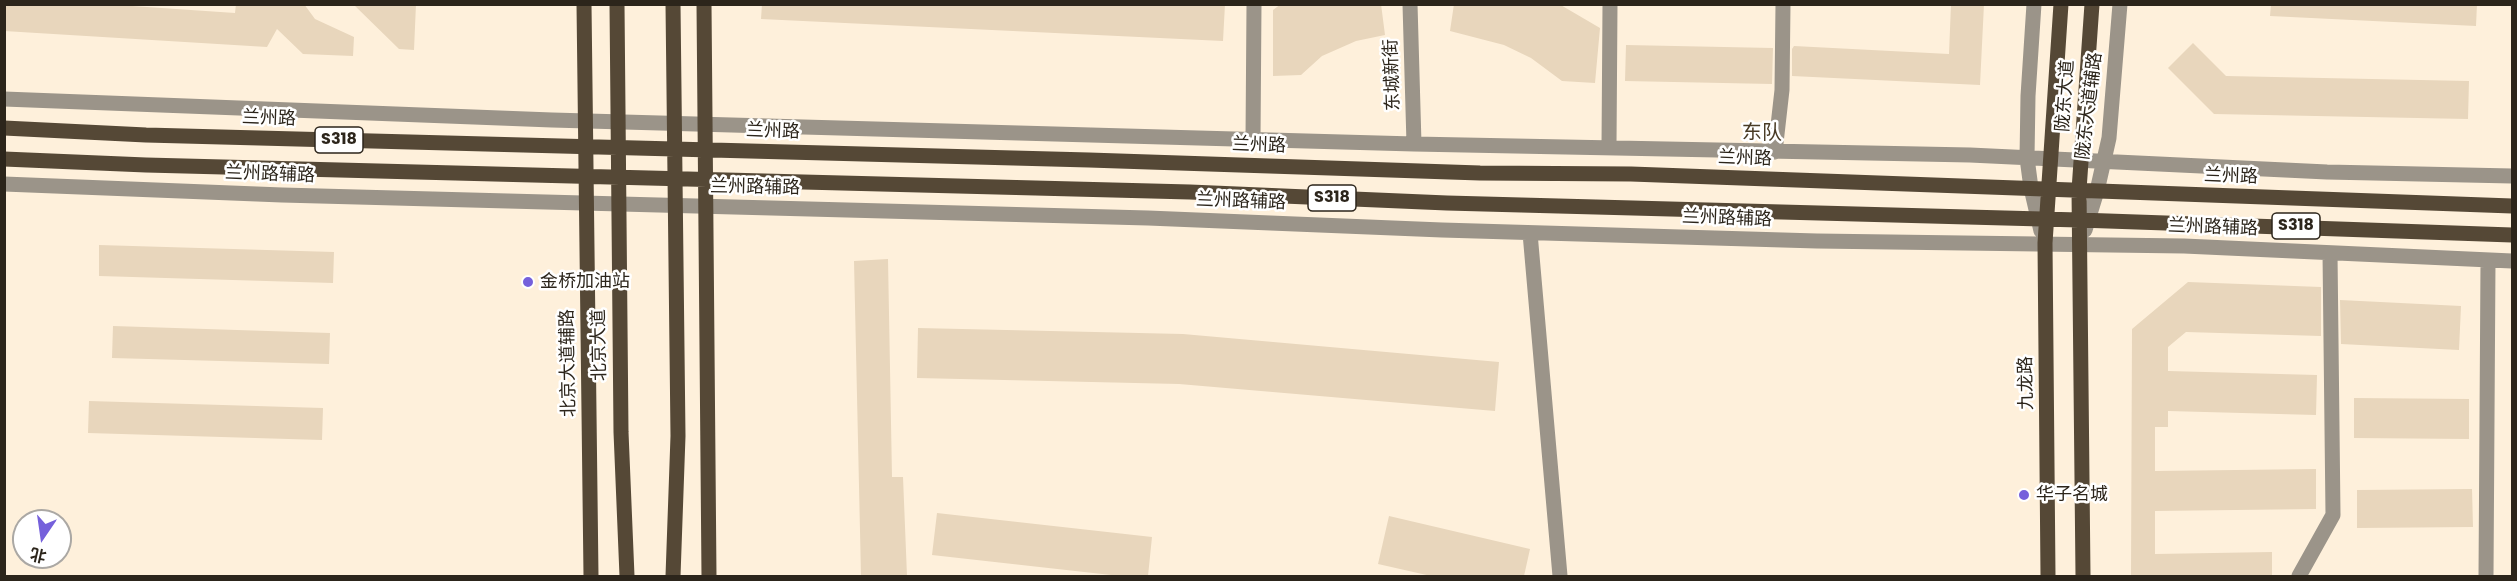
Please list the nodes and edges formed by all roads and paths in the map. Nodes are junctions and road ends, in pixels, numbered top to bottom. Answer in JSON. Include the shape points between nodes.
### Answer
{"nodes":[{"id":1,"x":584,"y":4,"type":"edge"},
{"id":2,"x":617,"y":4,"type":"edge"},
{"id":3,"x":673,"y":4,"type":"edge"},
{"id":4,"x":704,"y":4,"type":"edge"},
{"id":5,"x":1254,"y":4,"type":"edge"},
{"id":6,"x":1410,"y":4,"type":"edge"},
{"id":7,"x":1610,"y":4,"type":"edge"},
{"id":8,"x":1783,"y":4,"type":"edge"},
{"id":9,"x":2034,"y":4,"type":"edge"},
{"id":10,"x":2061,"y":4,"type":"edge"},
{"id":11,"x":2092,"y":4,"type":"edge"},
{"id":12,"x":2120,"y":4,"type":"edge"},
{"id":13,"x":4,"y":99,"type":"edge"},
{"id":14,"x":585,"y":120,"type":"junction"},
{"id":15,"x":618,"y":121,"type":"junction"},
{"id":16,"x":674,"y":123,"type":"junction"},
{"id":17,"x":705,"y":123,"type":"junction"},
{"id":18,"x":4,"y":128,"type":"edge"},
{"id":19,"x":1253,"y":139,"type":"junction"},
{"id":20,"x":1414,"y":144,"type":"junction"},
{"id":21,"x":1609,"y":146,"type":"junction"},
{"id":22,"x":586,"y":147,"type":"junction"},
{"id":23,"x":618,"y":147,"type":"junction"},
{"id":24,"x":674,"y":149,"type":"junction"},
{"id":25,"x":705,"y":149,"type":"junction"},
{"id":26,"x":1775,"y":152,"type":"junction"},
{"id":27,"x":2027,"y":158,"type":"junction"},
{"id":28,"x":4,"y":159,"type":"edge"},
{"id":29,"x":2050,"y":159,"type":"junction"},
{"id":30,"x":2080,"y":161,"type":"junction"},
{"id":31,"x":2104,"y":162,"type":"junction"},
{"id":32,"x":2512,"y":176,"type":"edge"},
{"id":33,"x":586,"y":177,"type":"junction"},
{"id":34,"x":618,"y":177,"type":"junction"},
{"id":35,"x":674,"y":178,"type":"junction"},
{"id":36,"x":706,"y":179,"type":"junction"},
{"id":37,"x":4,"y":184,"type":"edge"},
{"id":38,"x":2031,"y":188,"type":"junction"},
{"id":39,"x":2048,"y":189,"type":"junction"},
{"id":40,"x":2079,"y":190,"type":"junction"},
{"id":41,"x":2097,"y":191,"type":"junction"},
{"id":42,"x":586,"y":203,"type":"junction"},
{"id":43,"x":618,"y":204,"type":"junction"},
{"id":44,"x":674,"y":206,"type":"junction"},
{"id":45,"x":706,"y":206,"type":"junction"},
{"id":46,"x":2512,"y":206,"type":"edge"},
{"id":47,"x":2042,"y":219,"type":"junction"},
{"id":48,"x":2084,"y":220,"type":"junction"},
{"id":49,"x":1530,"y":232,"type":"junction"},
{"id":50,"x":2512,"y":235,"type":"edge"},
{"id":51,"x":2045,"y":243,"type":"junction"},
{"id":52,"x":2079,"y":244,"type":"junction"},
{"id":53,"x":2330,"y":253,"type":"junction"},
{"id":54,"x":2488,"y":261,"type":"junction"},
{"id":55,"x":2512,"y":261,"type":"edge"},
{"id":56,"x":591,"y":576,"type":"edge"},
{"id":57,"x":627,"y":576,"type":"edge"},
{"id":58,"x":674,"y":576,"type":"edge"},
{"id":59,"x":709,"y":576,"type":"edge"},
{"id":60,"x":1560,"y":576,"type":"edge"},
{"id":61,"x":2048,"y":576,"type":"edge"},
{"id":62,"x":2083,"y":576,"type":"edge"},
{"id":63,"x":2300,"y":576,"type":"edge"},
{"id":64,"x":2486,"y":576,"type":"edge"}],
"edges":[{"from":1,"to":14,"type":"main road","name":"北京大道辅路"},
{"from":2,"to":15,"type":"main road","name":"北京大道"},
{"from":3,"to":16,"type":"main road"},
{"from":4,"to":17,"type":"main road"},
{"from":5,"to":19,"type":"street"},
{"from":6,"to":20,"type":"street","name":"东城新街"},
{"from":7,"to":21,"type":"street"},
{"from":8,"to":26,"type":"street","via":[[1782,90]]},
{"from":9,"to":27,"type":"street"},
{"from":10,"to":29,"type":"main road","name":"陇东大道"},
{"from":11,"to":30,"type":"main road","name":"陇东大道"},
{"from":12,"to":31,"type":"street","name":"陇东大道辅路"},
{"from":13,"to":14,"type":"street"},
{"from":14,"to":15,"type":"street"},
{"from":14,"to":22,"type":"main road","name":"北京大道辅路"},
{"from":15,"to":16,"type":"street"},
{"from":15,"to":23,"type":"main road","name":"北京大道"},
{"from":16,"to":17,"type":"street"},
{"from":16,"to":24,"type":"main road"},
{"from":17,"to":19,"type":"street"},
{"from":17,"to":25,"type":"main road"},
{"from":18,"to":22,"type":"main road","name":"兰州路","number":"S318"},
{"from":19,"to":20,"type":"street"},
{"from":20,"to":21,"type":"street"},
{"from":21,"to":26,"type":"street"},
{"from":22,"to":23,"type":"main road","name":"兰州路","number":"S318"},
{"from":22,"to":33,"type":"main road","name":"北京大道辅路"},
{"from":23,"to":24,"type":"main road","name":"兰州路","number":"S318"},
{"from":23,"to":34,"type":"main road","name":"北京大道"},
{"from":24,"to":25,"type":"main road","name":"兰州路","number":"S318"},
{"from":24,"to":35,"type":"main road"},
{"from":25,"to":36,"type":"main road"},
{"from":25,"to":38,"type":"main road","name":"兰州路","number":"S318"},
{"from":26,"to":27,"type":"street"},
{"from":27,"to":29,"type":"street"},
{"from":27,"to":38,"type":"street"},
{"from":28,"to":33,"type":"main road","number":"S318"},
{"from":29,"to":30,"type":"street"},
{"from":29,"to":39,"type":"main road","name":"陇东大道"},
{"from":30,"to":31,"type":"street"},
{"from":30,"to":40,"type":"main road","name":"陇东大道"},
{"from":31,"to":32,"type":"street"},
{"from":31,"to":41,"type":"street","name":"陇东大道辅路"},
{"from":33,"to":34,"type":"main road","number":"S318"},
{"from":33,"to":42,"type":"main road","name":"北京大道辅路"},
{"from":34,"to":35,"type":"main road","number":"S318"},
{"from":34,"to":43,"type":"main road","name":"北京大道"},
{"from":35,"to":36,"type":"main road","number":"S318"},
{"from":35,"to":44,"type":"main road"},
{"from":36,"to":45,"type":"main road"},
{"from":36,"to":47,"type":"main road","number":"S318"},
{"from":37,"to":42,"type":"street","name":"兰州路辅路"},
{"from":38,"to":39,"type":"main road","name":"兰州路","number":"S318"},
{"from":38,"to":47,"type":"street"},
{"from":39,"to":40,"type":"main road","name":"兰州路","number":"S318"},
{"from":39,"to":47,"type":"main road"},
{"from":40,"to":41,"type":"main road","name":"兰州路","number":"S318"},
{"from":40,"to":48,"type":"main road"},
{"from":41,"to":46,"type":"main road","name":"兰州路","number":"S318"},
{"from":41,"to":48,"type":"street","name":"陇东大道辅路"},
{"from":42,"to":43,"type":"street","name":"兰州路辅路"},
{"from":42,"to":56,"type":"main road","name":"北京大道辅路"},
{"from":43,"to":44,"type":"street","name":"兰州路辅路"},
{"from":43,"to":57,"type":"main road","name":"北京大道"},
{"from":44,"to":45,"type":"street","name":"兰州路辅路"},
{"from":44,"to":58,"type":"main road","via":[[678,436]]},
{"from":45,"to":49,"type":"street","name":"兰州路辅路"},
{"from":45,"to":59,"type":"main road"},
{"from":47,"to":48,"type":"main road","number":"S318"},
{"from":47,"to":51,"type":"street"},
{"from":48,"to":50,"type":"main road","number":"S318"},
{"from":48,"to":52,"type":"main road"},
{"from":49,"to":51,"type":"street","name":"兰州路辅路"},
{"from":49,"to":60,"type":"street"},
{"from":51,"to":52,"type":"street","name":"兰州路辅路"},
{"from":51,"to":61,"type":"main road","name":"九龙路"},
{"from":52,"to":53,"type":"street","name":"兰州路辅路"},
{"from":52,"to":62,"type":"main road"},
{"from":53,"to":54,"type":"street","name":"兰州路辅路"},
{"from":53,"to":63,"type":"street","via":[[2333,515]]},
{"from":54,"to":55,"type":"street","name":"兰州路辅路"},
{"from":54,"to":64,"type":"street"}]}
